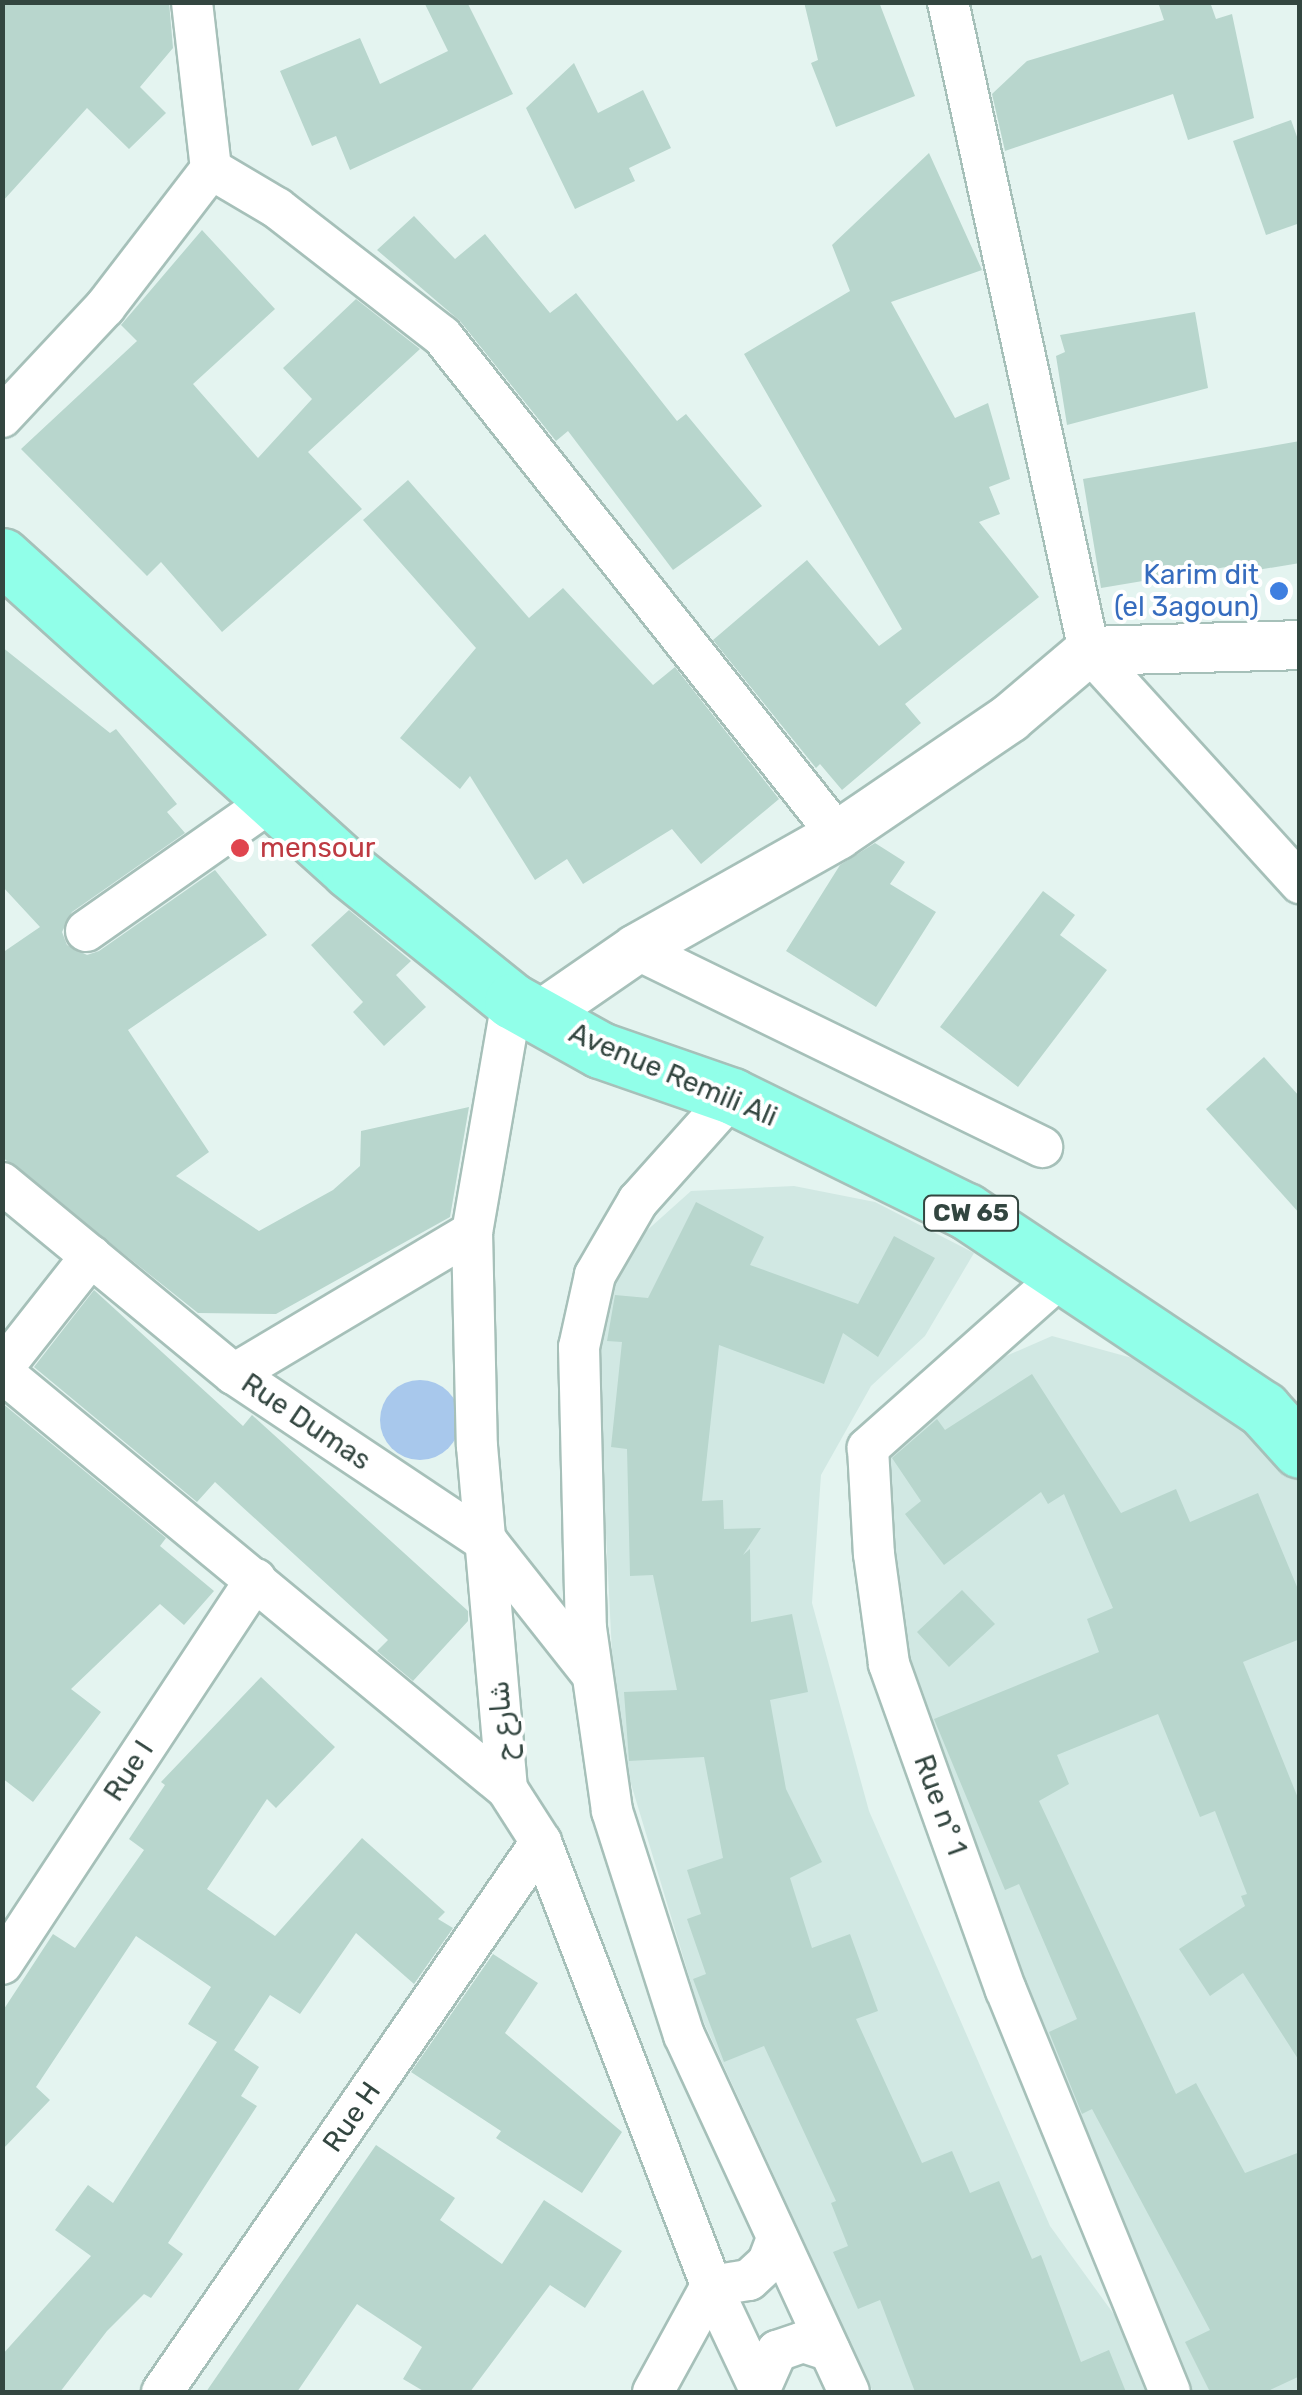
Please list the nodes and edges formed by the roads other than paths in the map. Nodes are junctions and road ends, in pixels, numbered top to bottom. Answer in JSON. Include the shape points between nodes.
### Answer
{"nodes":[{"id":1,"x":192,"y":2,"type":"edge"},
{"id":2,"x":948,"y":2,"type":"edge"},
{"id":3,"x":211,"y":169,"type":"junction"},
{"id":4,"x":2,"y":417,"type":"edge"},
{"id":5,"x":2,"y":556,"type":"edge"},
{"id":6,"x":1300,"y":645,"type":"edge"},
{"id":7,"x":1089,"y":651,"type":"junction"},
{"id":8,"x":273,"y":800,"type":"junction"},
{"id":9,"x":838,"y":835,"type":"junction"},
{"id":10,"x":1300,"y":883,"type":"edge"},
{"id":11,"x":86,"y":931,"type":"dead end"},
{"id":12,"x":636,"y":949,"type":"junction"},
{"id":13,"x":526,"y":1008,"type":"junction"},
{"id":14,"x":732,"y":1096,"type":"junction"},
{"id":15,"x":1042,"y":1147,"type":"dead end"},
{"id":16,"x":2,"y":1183,"type":"edge"},
{"id":17,"x":472,"y":1232,"type":"junction"},
{"id":18,"x":90,"y":1256,"type":"junction"},
{"id":19,"x":1066,"y":1273,"type":"junction"},
{"id":20,"x":2,"y":1371,"type":"edge"},
{"id":21,"x":234,"y":1374,"type":"junction"},
{"id":22,"x":1300,"y":1450,"type":"edge"},
{"id":23,"x":489,"y":1544,"type":"junction"},
{"id":24,"x":256,"y":1579,"type":"junction"},
{"id":25,"x":592,"y":1675,"type":"junction"},
{"id":26,"x":507,"y":1789,"type":"junction"},
{"id":27,"x":542,"y":1842,"type":"junction"},
{"id":28,"x":2,"y":1964,"type":"edge"},
{"id":29,"x":776,"y":2238,"type":"junction"},
{"id":30,"x":711,"y":2286,"type":"junction"},
{"id":31,"x":830,"y":2351,"type":"junction"},
{"id":32,"x":760,"y":2391,"type":"edge"},
{"id":33,"x":162,"y":2392,"type":"edge"},
{"id":34,"x":654,"y":2392,"type":"edge"},
{"id":35,"x":849,"y":2392,"type":"edge"},
{"id":36,"x":1170,"y":2392,"type":"edge"}],
"edges":[{"from":1,"to":3,"type":"street"},
{"from":2,"to":7,"type":"street"},
{"from":3,"to":4,"type":"street","via":[[105,307]]},
{"from":3,"to":9,"type":"street","via":[[277,208],[442,336]]},
{"from":5,"to":8,"type":"main road","name":"Avenue Remili Ali","number":"CW 65"},
{"from":6,"to":7,"type":"street"},
{"from":7,"to":9,"type":"street","via":[[1010,718]]},
{"from":7,"to":10,"type":"street"},
{"from":8,"to":11,"type":"street"},
{"from":8,"to":13,"type":"main road","name":"Avenue Remili Ali","number":"CW 65"},
{"from":9,"to":12,"type":"street"},
{"from":12,"to":13,"type":"street"},
{"from":12,"to":15,"type":"street"},
{"from":13,"to":14,"type":"main road","name":"Avenue Remili Ali","number":"CW 65","via":[[600,1050]]},
{"from":13,"to":17,"type":"street","name":"شارع ح"},
{"from":14,"to":19,"type":"main road","name":"Avenue Remili Ali","number":"CW 65","via":[[966,1210]]},
{"from":14,"to":25,"type":"street","via":[[638,1201],[595,1275],[579,1347],[578,1535]]},
{"from":16,"to":18,"type":"street","name":"Rue Dumas"},
{"from":17,"to":21,"type":"street"},
{"from":17,"to":23,"type":"street","name":"شارع ح","via":[[477,1446]]},
{"from":18,"to":20,"type":"street"},
{"from":18,"to":21,"type":"street","name":"Rue Dumas"},
{"from":19,"to":22,"type":"main road","name":"Avenue Remili Ali","number":"CW 65","via":[[1263,1409]]},
{"from":19,"to":36,"type":"street","name":"Rue n° 1","via":[[868,1448],[874,1554],[889,1664],[1006,1990]]},
{"from":20,"to":24,"type":"street"},
{"from":21,"to":23,"type":"street","name":"Rue Dumas"},
{"from":23,"to":25,"type":"street","name":"Rue Dumas"},
{"from":23,"to":26,"type":"street","name":"شارع ح"},
{"from":24,"to":26,"type":"street"},
{"from":24,"to":28,"type":"street","name":"Rue I"},
{"from":25,"to":29,"type":"street","via":[[612,1812],[644,1917],[684,2035]]},
{"from":26,"to":27,"type":"street","name":"شارع ح"},
{"from":27,"to":30,"type":"street","name":"شارع ح"},
{"from":27,"to":33,"type":"street","name":"Rue H"},
{"from":29,"to":30,"type":"street","via":[[768,2262],[749,2280]]},
{"from":29,"to":31,"type":"street"},
{"from":30,"to":32,"type":"street","name":"شارع ح"},
{"from":30,"to":34,"type":"street"},
{"from":31,"to":32,"type":"street","via":[[804,2342],[777,2351]]},
{"from":31,"to":35,"type":"street"}]}
